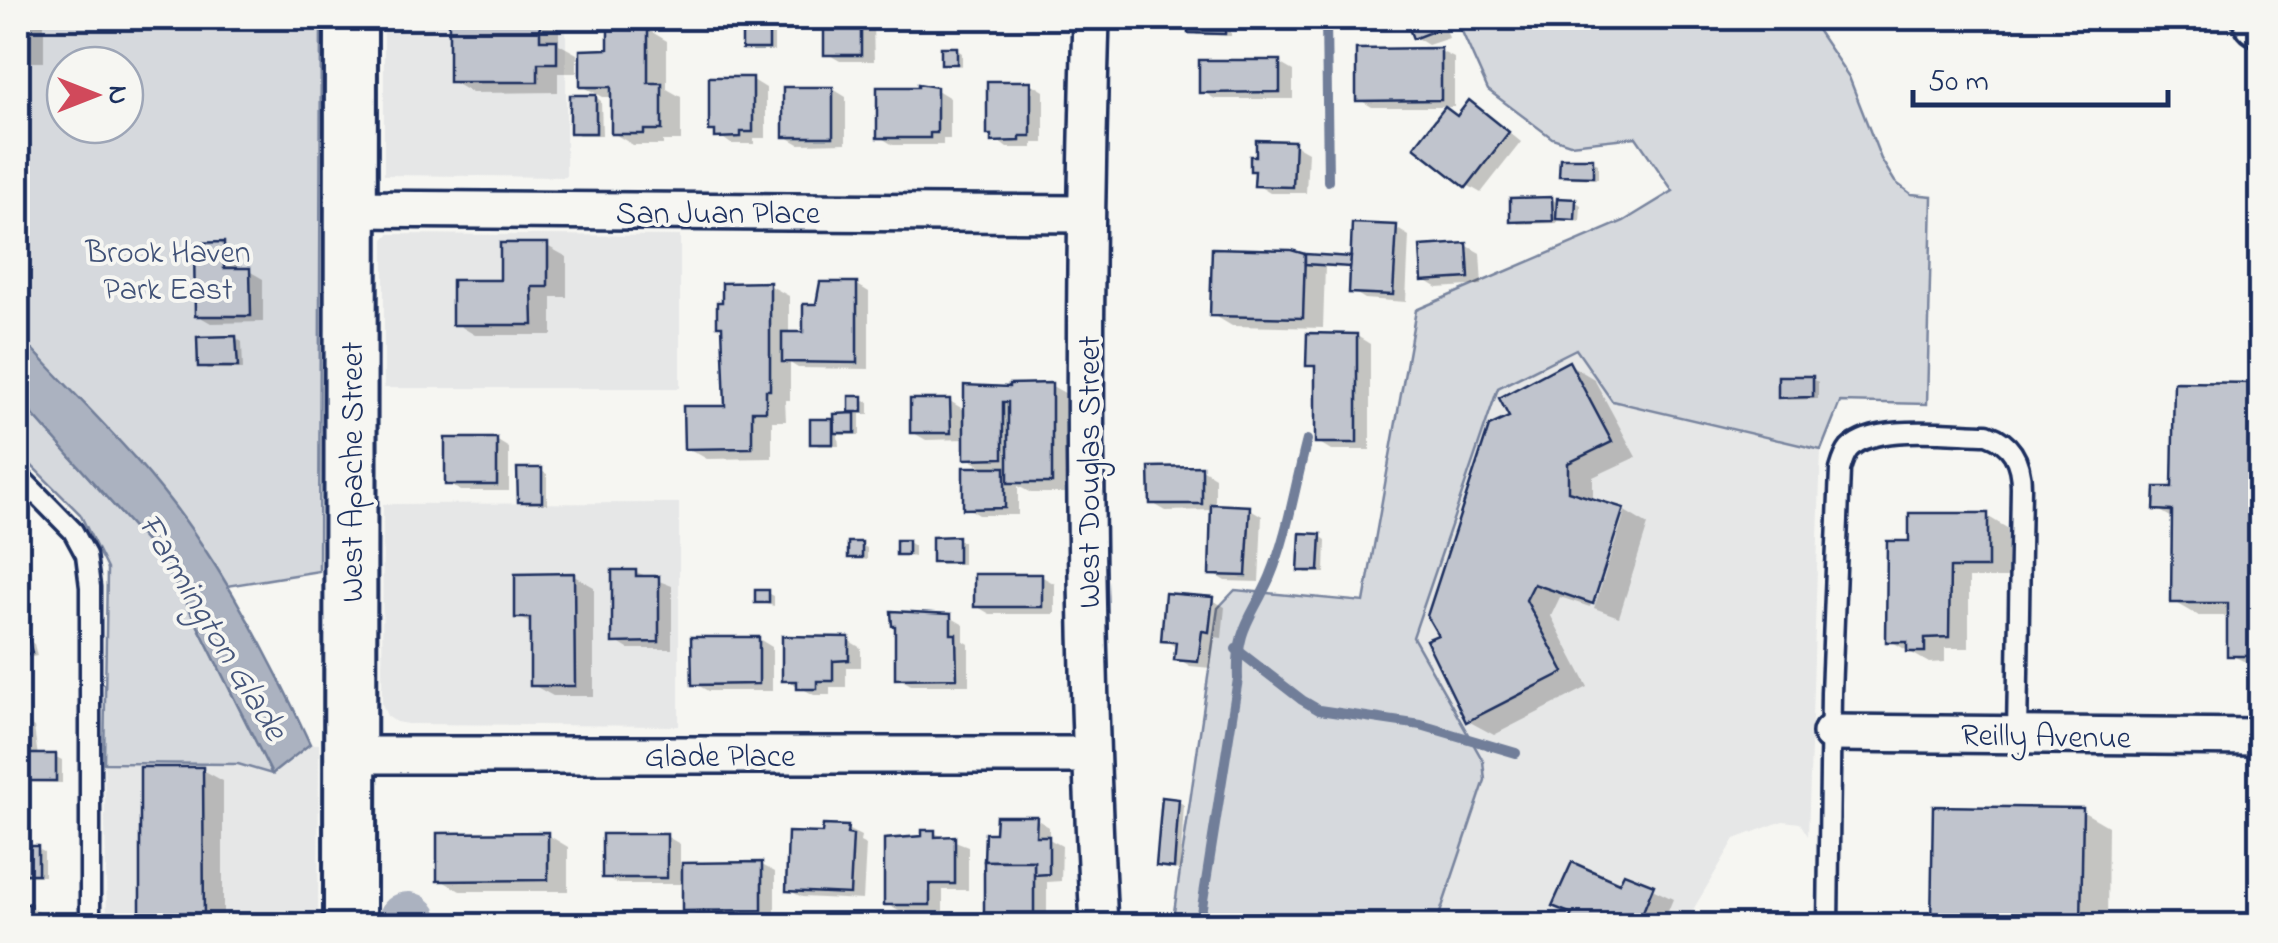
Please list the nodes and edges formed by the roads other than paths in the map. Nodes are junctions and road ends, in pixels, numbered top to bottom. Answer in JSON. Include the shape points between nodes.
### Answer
{"nodes":[{"id":1,"x":351,"y":18,"type":"edge"},
{"id":2,"x":1091,"y":18,"type":"edge"},
{"id":3,"x":350,"y":209,"type":"junction"},
{"id":4,"x":1086,"y":214,"type":"junction"},
{"id":5,"x":18,"y":475,"type":"edge"},
{"id":6,"x":1830,"y":733,"type":"junction"},
{"id":7,"x":2017,"y":735,"type":"junction"},
{"id":8,"x":2260,"y":738,"type":"edge"},
{"id":9,"x":350,"y":755,"type":"junction"},
{"id":10,"x":1090,"y":755,"type":"junction"},
{"id":11,"x":90,"y":926,"type":"edge"},
{"id":12,"x":350,"y":926,"type":"edge"},
{"id":13,"x":1100,"y":926,"type":"edge"},
{"id":14,"x":1828,"y":926,"type":"edge"}],
"edges":[{"from":1,"to":3,"type":"main road","name":"West Apache Street"},
{"from":2,"to":4,"type":"street","name":"West Douglas Street"},
{"from":3,"to":4,"type":"street","name":"San Juan Place"},
{"from":3,"to":9,"type":"main road","name":"West Apache Street"},
{"from":4,"to":10,"type":"street","name":"West Douglas Street"},
{"from":5,"to":11,"type":"lane","via":[[73,531],[86,556]]},
{"from":6,"to":7,"type":"street","name":"Reilly Avenue"},
{"from":6,"to":7,"type":"lane","via":[[1840,470],[1850,448],[1876,434],[1930,433],[1987,434],[2011,448],[2018,461]]},
{"from":6,"to":14,"type":"lane"},
{"from":7,"to":8,"type":"street","name":"Reilly Avenue"},
{"from":9,"to":10,"type":"street","name":"Glade Place"},
{"from":9,"to":12,"type":"main road","name":"West Apache Street"},
{"from":10,"to":13,"type":"street","name":"West Douglas Street"}]}
